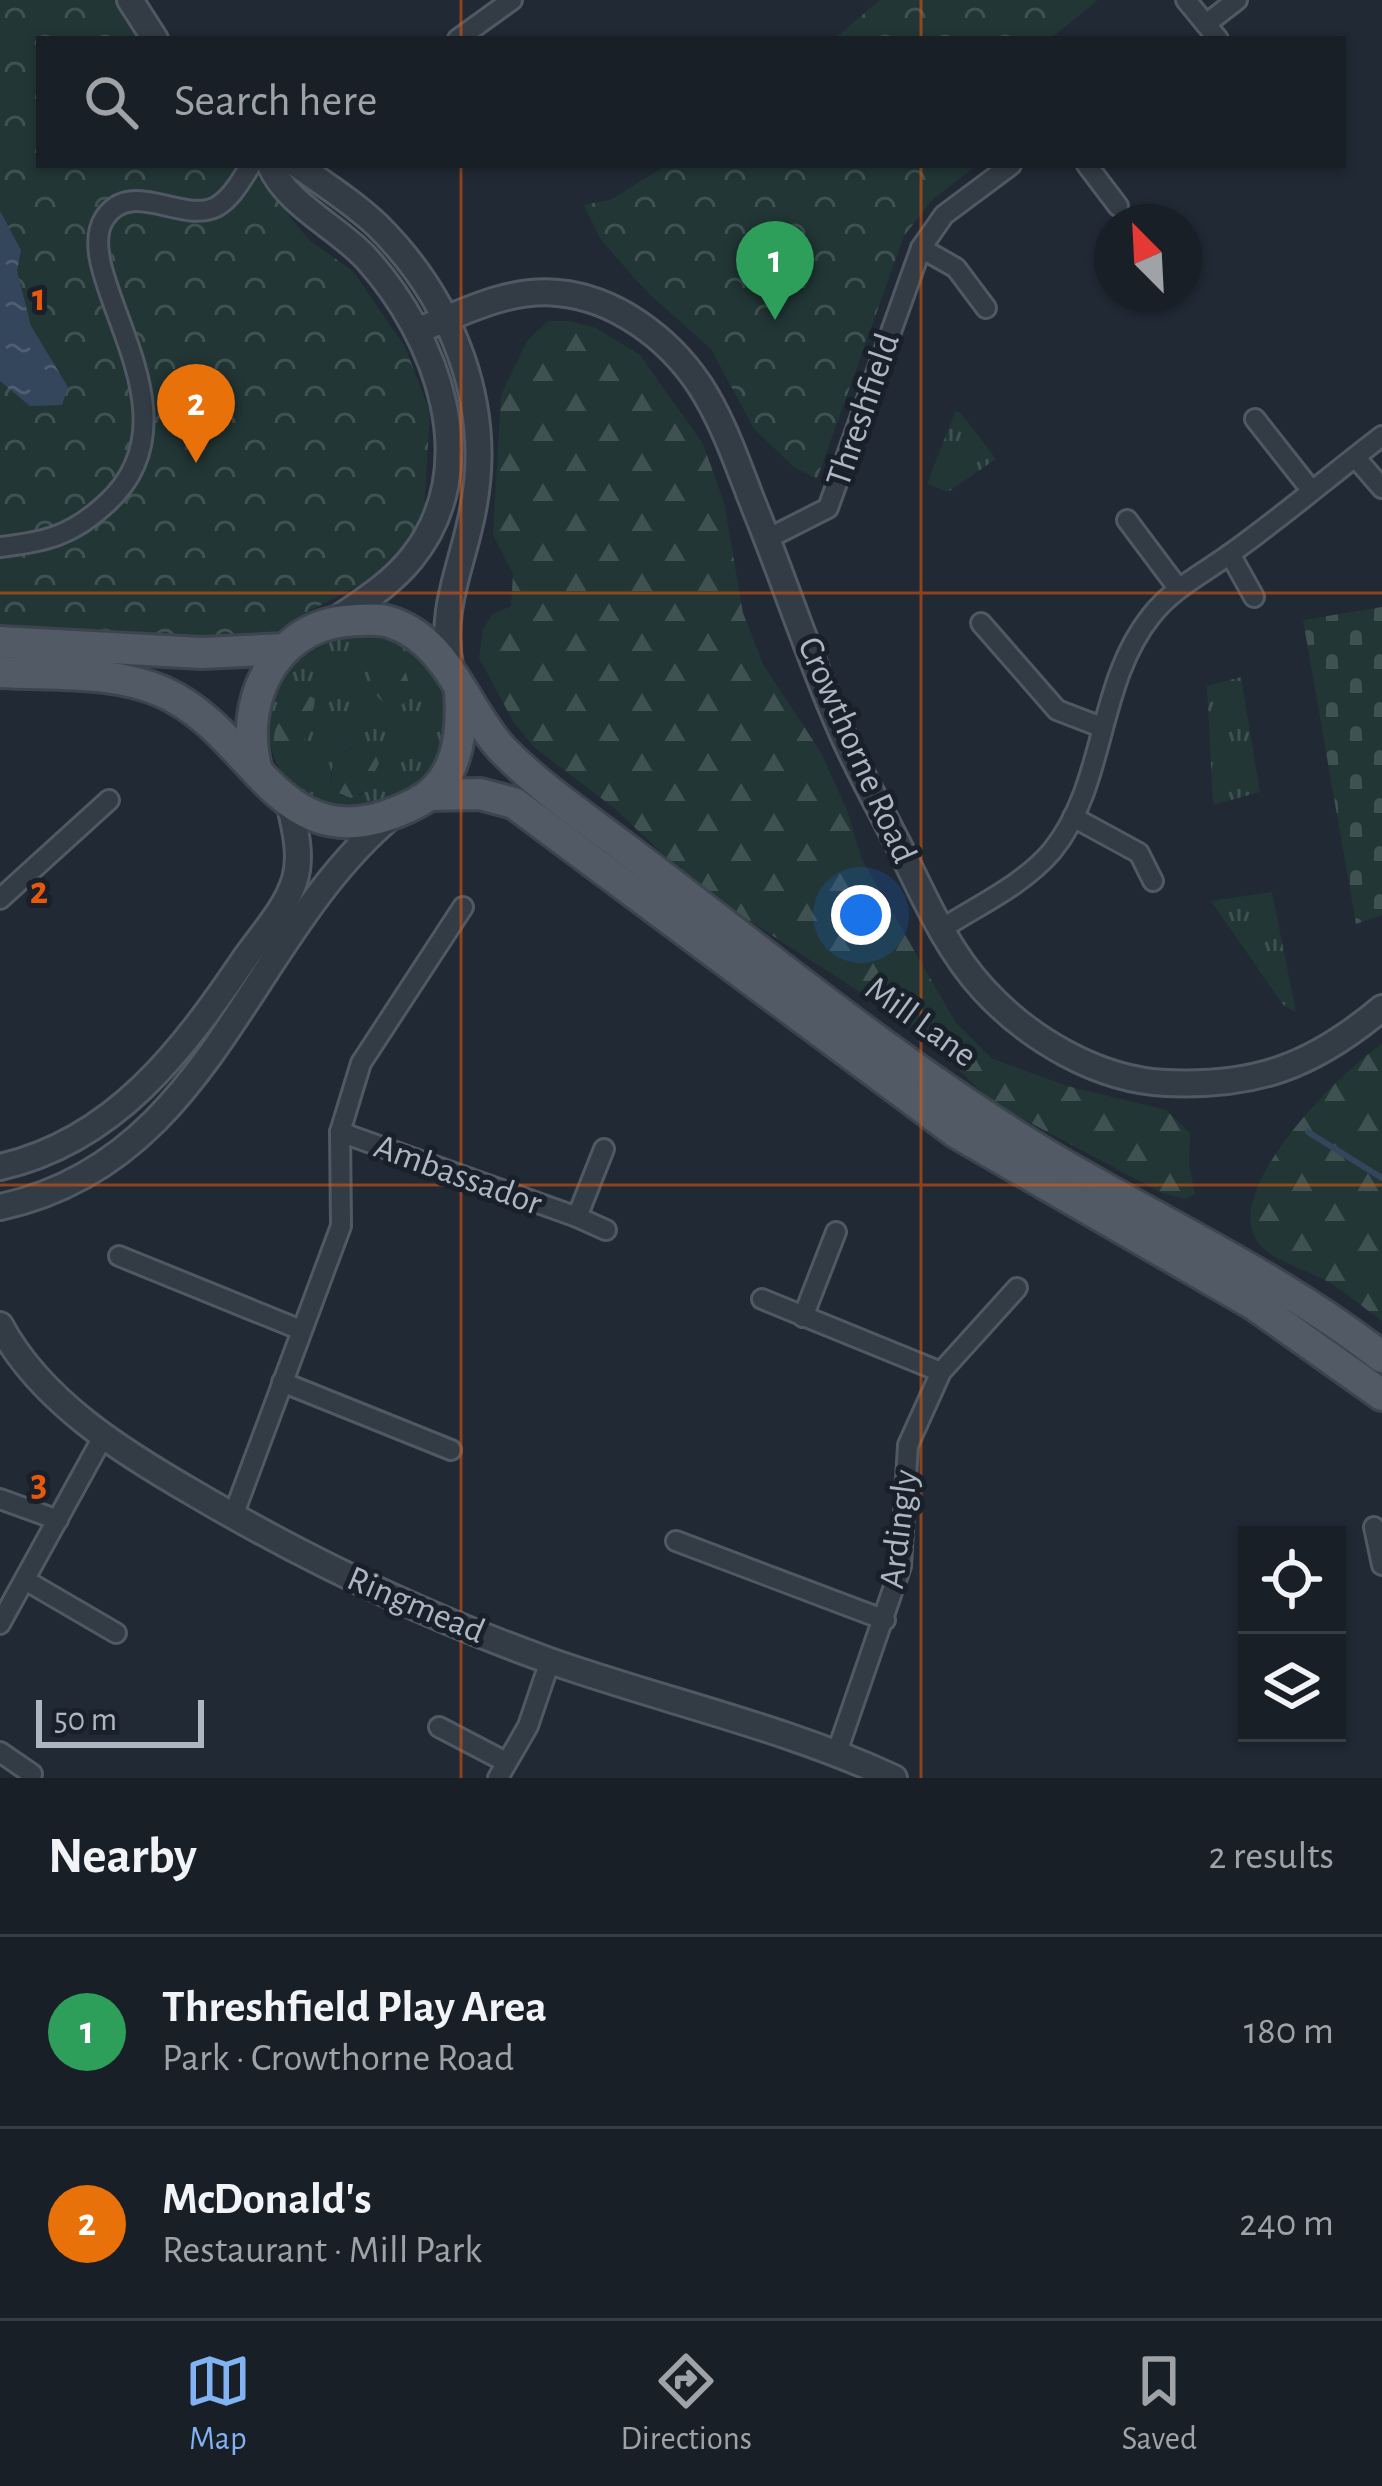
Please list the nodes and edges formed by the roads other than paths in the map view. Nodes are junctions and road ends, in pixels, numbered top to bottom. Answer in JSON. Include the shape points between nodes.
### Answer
{"nodes":[{"id":1,"x":130,"y":0,"type":"edge"},
{"id":2,"x":512,"y":0,"type":"edge"},
{"id":3,"x":1186,"y":0,"type":"edge"},
{"id":4,"x":1237,"y":0,"type":"edge"},
{"id":5,"x":1212,"y":32,"type":"edge"},
{"id":6,"x":153,"y":36,"type":"edge"},
{"id":7,"x":462,"y":36,"type":"edge"},
{"id":8,"x":249,"y":168,"type":"edge"},
{"id":9,"x":271,"y":168,"type":"edge"},
{"id":10,"x":301,"y":168,"type":"edge"},
{"id":11,"x":1007,"y":168,"type":"edge"},
{"id":12,"x":1089,"y":168,"type":"edge"},
{"id":13,"x":1116,"y":204,"type":"edge"},
{"id":14,"x":921,"y":248,"type":"junction"},
{"id":15,"x":986,"y":308,"type":"dead end"},
{"id":16,"x":447,"y":319,"type":"junction"},
{"id":17,"x":419,"y":330,"type":"junction"},
{"id":18,"x":1255,"y":419,"type":"dead end"},
{"id":19,"x":1382,"y":436,"type":"edge"},
{"id":20,"x":1355,"y":457,"type":"junction"},
{"id":21,"x":1382,"y":488,"type":"edge"},
{"id":22,"x":1311,"y":490,"type":"junction"},
{"id":23,"x":1127,"y":520,"type":"dead end"},
{"id":24,"x":767,"y":539,"type":"junction"},
{"id":25,"x":0,"y":547,"type":"edge"},
{"id":26,"x":1231,"y":554,"type":"junction"},
{"id":27,"x":1178,"y":588,"type":"junction"},
{"id":28,"x":1253,"y":597,"type":"dead end"},
{"id":29,"x":331,"y":623,"type":"junction"},
{"id":30,"x":981,"y":623,"type":"dead end"},
{"id":31,"x":0,"y":641,"type":"edge"},
{"id":32,"x":285,"y":649,"type":"junction"},
{"id":33,"x":0,"y":672,"type":"edge"},
{"id":34,"x":455,"y":681,"type":"junction"},
{"id":35,"x":1101,"y":727,"type":"junction"},
{"id":36,"x":256,"y":771,"type":"junction"},
{"id":37,"x":430,"y":795,"type":"junction"},
{"id":38,"x":109,"y":800,"type":"dead end"},
{"id":39,"x":290,"y":806,"type":"junction"},
{"id":40,"x":396,"y":812,"type":"junction"},
{"id":41,"x":1073,"y":817,"type":"junction"},
{"id":42,"x":1153,"y":880,"type":"dead end"},
{"id":43,"x":0,"y":899,"type":"edge"},
{"id":44,"x":463,"y":908,"type":"dead end"},
{"id":45,"x":940,"y":930,"type":"junction"},
{"id":46,"x":1382,"y":1008,"type":"edge"},
{"id":47,"x":340,"y":1132,"type":"junction"},
{"id":48,"x":604,"y":1149,"type":"dead end"},
{"id":49,"x":0,"y":1167,"type":"edge"},
{"id":50,"x":0,"y":1207,"type":"edge"},
{"id":51,"x":577,"y":1217,"type":"junction"},
{"id":52,"x":606,"y":1230,"type":"dead end"},
{"id":53,"x":836,"y":1232,"type":"dead end"},
{"id":54,"x":119,"y":1256,"type":"dead end"},
{"id":55,"x":1017,"y":1288,"type":"dead end"},
{"id":56,"x":762,"y":1299,"type":"dead end"},
{"id":57,"x":803,"y":1317,"type":"junction"},
{"id":58,"x":0,"y":1325,"type":"edge"},
{"id":59,"x":301,"y":1330,"type":"junction"},
{"id":60,"x":1382,"y":1357,"type":"edge"},
{"id":61,"x":941,"y":1372,"type":"junction"},
{"id":62,"x":282,"y":1382,"type":"junction"},
{"id":63,"x":1382,"y":1395,"type":"edge"},
{"id":64,"x":104,"y":1435,"type":"junction"},
{"id":65,"x":451,"y":1450,"type":"dead end"},
{"id":66,"x":0,"y":1498,"type":"edge"},
{"id":67,"x":232,"y":1516,"type":"junction"},
{"id":68,"x":58,"y":1520,"type":"junction"},
{"id":69,"x":1374,"y":1527,"type":"dead end"},
{"id":70,"x":676,"y":1541,"type":"dead end"},
{"id":71,"x":1382,"y":1565,"type":"edge"},
{"id":72,"x":25,"y":1580,"type":"junction"},
{"id":73,"x":885,"y":1620,"type":"junction"},
{"id":74,"x":0,"y":1624,"type":"edge"},
{"id":75,"x":116,"y":1634,"type":"dead end"},
{"id":76,"x":550,"y":1661,"type":"junction"},
{"id":77,"x":439,"y":1727,"type":"dead end"},
{"id":78,"x":0,"y":1752,"type":"edge"},
{"id":79,"x":837,"y":1752,"type":"junction"},
{"id":80,"x":502,"y":1770,"type":"edge"},
{"id":81,"x":32,"y":1774,"type":"dead end"},
{"id":82,"x":894,"y":1778,"type":"edge"}],
"edges":[{"from":1,"to":6,"type":"street"},
{"from":2,"to":7,"type":"street"},
{"from":3,"to":5,"type":"street"},
{"from":4,"to":5,"type":"street"},
{"from":8,"to":25,"type":"street","via":[[213,208],[137,200],[103,220],[98,249],[138,369],[139,458],[124,486],[74,529]]},
{"from":9,"to":17,"type":"street","via":[[278,184],[369,261]]},
{"from":10,"to":16,"type":"street","via":[[376,225]]},
{"from":11,"to":14,"type":"street","name":"Threshfield","via":[[944,215]]},
{"from":12,"to":13,"type":"street"},
{"from":14,"to":15,"type":"street","via":[[956,268]]},
{"from":14,"to":24,"type":"street","name":"Threshfield","via":[[828,508]]},
{"from":16,"to":17,"type":"street","name":"Crowthorne Road"},
{"from":16,"to":24,"type":"street","name":"Crowthorne Road","via":[[490,301],[557,292],[650,332],[701,386]]},
{"from":16,"to":34,"type":"street","via":[[472,394],[478,450],[475,501],[445,621]]},
{"from":17,"to":29,"type":"street","via":[[445,411],[448,459],[437,512],[396,575]]},
{"from":18,"to":22,"type":"street"},
{"from":19,"to":20,"type":"street"},
{"from":20,"to":21,"type":"street"},
{"from":20,"to":22,"type":"street"},
{"from":22,"to":26,"type":"street"},
{"from":23,"to":27,"type":"street"},
{"from":24,"to":45,"type":"street","name":"Crowthorne Road","via":[[840,729]]},
{"from":26,"to":27,"type":"street"},
{"from":26,"to":28,"type":"street"},
{"from":27,"to":35,"type":"street","via":[[1118,668]]},
{"from":29,"to":32,"type":"main road","name":"Mill Lane"},
{"from":29,"to":34,"type":"main road","name":"Mill Lane","via":[[392,623],[424,641]]},
{"from":30,"to":35,"type":"street","via":[[1057,710]]},
{"from":31,"to":32,"type":"main road","name":"Mill Lane","via":[[202,653]]},
{"from":32,"to":36,"type":"main road","via":[[255,700]]},
{"from":33,"to":36,"type":"main road","via":[[146,685],[199,713]]},
{"from":34,"to":37,"type":"main road","via":[[461,728],[448,772]]},
{"from":34,"to":60,"type":"main road","name":"Mill Lane","via":[[501,747],[551,794],[910,1063]]},
{"from":35,"to":41,"type":"street"},
{"from":36,"to":39,"type":"main road"},
{"from":37,"to":40,"type":"main road","name":"Mill Lane"},
{"from":37,"to":63,"type":"main road","name":"Mill Lane","via":[[514,803],[957,1132],[1255,1305]]},
{"from":38,"to":43,"type":"street"},
{"from":39,"to":40,"type":"main road","name":"Mill Lane","via":[[344,821]]},
{"from":39,"to":49,"type":"street","via":[[294,882],[206,1016],[123,1108],[48,1153]]},
{"from":40,"to":50,"type":"street","via":[[344,861],[220,1046],[145,1132],[96,1169]]},
{"from":41,"to":42,"type":"street","via":[[1138,853]]},
{"from":41,"to":45,"type":"street","via":[[1020,882]]},
{"from":44,"to":47,"type":"street","name":"Ambassador","via":[[361,1063]]},
{"from":45,"to":46,"type":"street","name":"Crowthorne Road","via":[[983,990],[1037,1036],[1147,1082],[1202,1084],[1297,1066]]},
{"from":47,"to":51,"type":"street","name":"Ambassador"},
{"from":47,"to":59,"type":"street","name":"Ambassador","via":[[341,1226]]},
{"from":48,"to":51,"type":"street","name":"Ambassador"},
{"from":51,"to":52,"type":"street","name":"Ambassador"},
{"from":53,"to":57,"type":"street"},
{"from":54,"to":59,"type":"street"},
{"from":55,"to":61,"type":"street","name":"Ardingly"},
{"from":56,"to":57,"type":"street"},
{"from":57,"to":61,"type":"street"},
{"from":58,"to":64,"type":"street","name":"Ringmead","via":[[61,1402]]},
{"from":59,"to":62,"type":"street","name":"Ambassador"},
{"from":61,"to":73,"type":"street","name":"Ardingly","via":[[908,1445],[901,1566]]},
{"from":62,"to":65,"type":"street"},
{"from":62,"to":67,"type":"street","name":"Ambassador"},
{"from":64,"to":67,"type":"street","name":"Ringmead"},
{"from":64,"to":68,"type":"street"},
{"from":66,"to":68,"type":"street"},
{"from":67,"to":76,"type":"street","name":"Ringmead","via":[[313,1561]]},
{"from":68,"to":72,"type":"street"},
{"from":69,"to":71,"type":"street"},
{"from":70,"to":73,"type":"street","name":"Ardingly"},
{"from":72,"to":74,"type":"street"},
{"from":72,"to":75,"type":"street"},
{"from":73,"to":79,"type":"street","name":"Ardingly"},
{"from":76,"to":79,"type":"street","name":"Ringmead"},
{"from":76,"to":80,"type":"street","via":[[528,1726]]},
{"from":77,"to":80,"type":"street"},
{"from":78,"to":81,"type":"street"},
{"from":79,"to":82,"type":"street","name":"Ringmead"}]}
